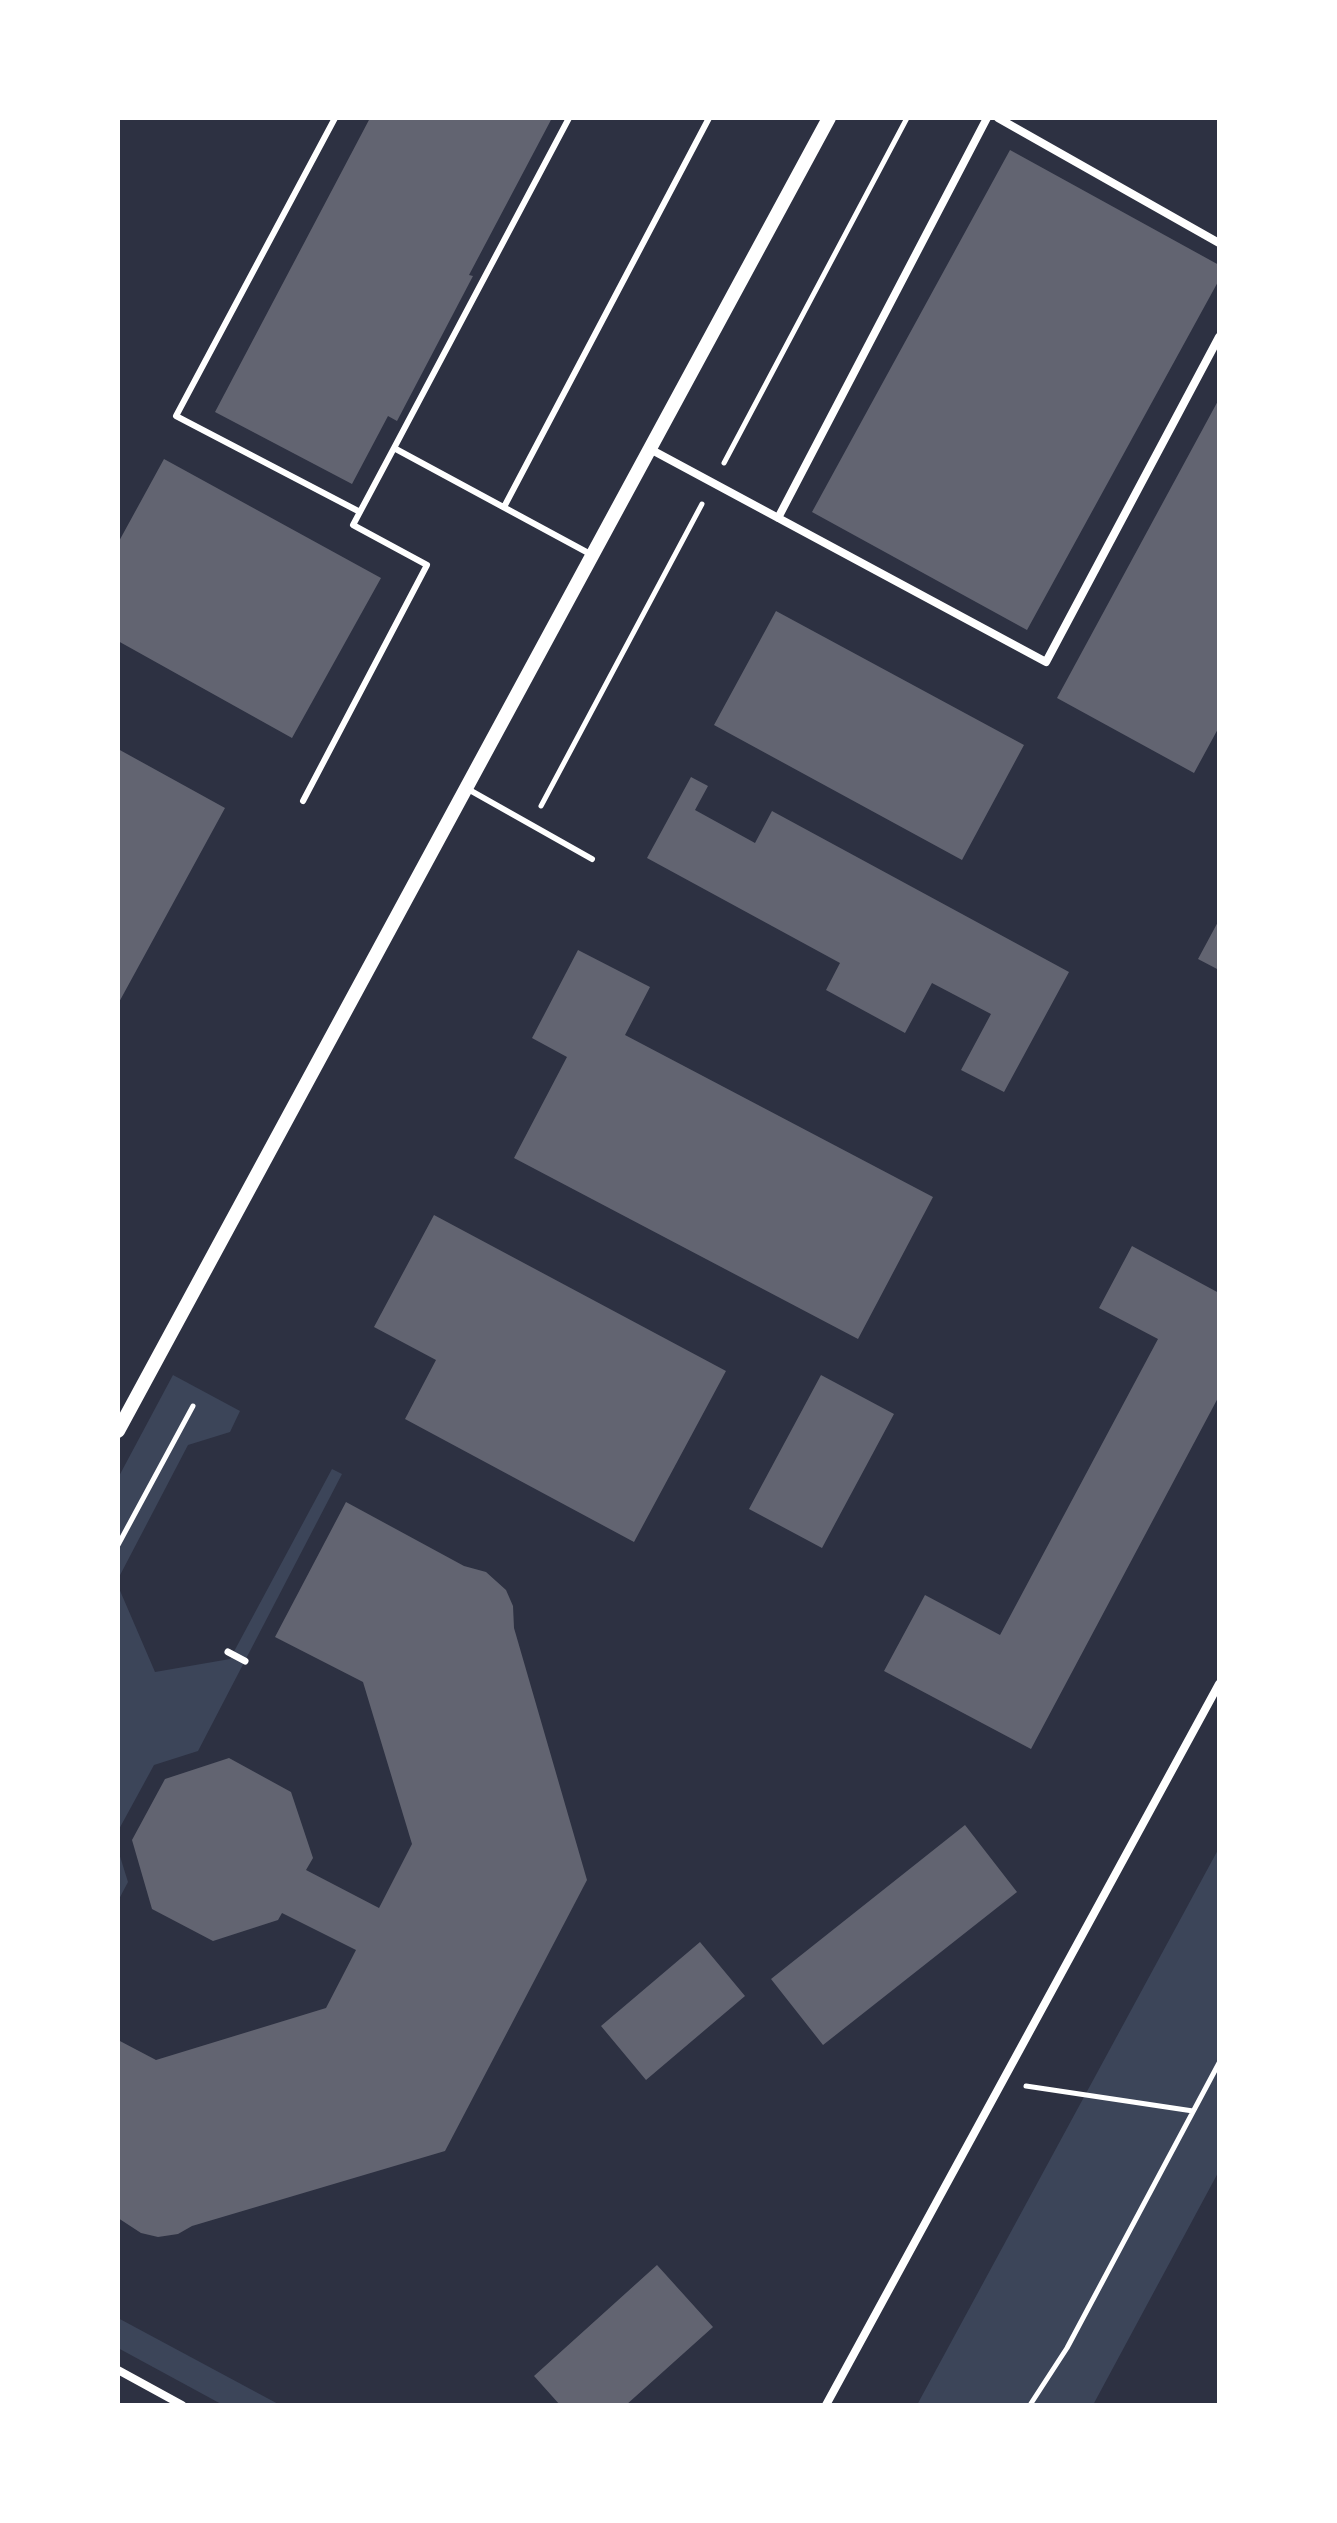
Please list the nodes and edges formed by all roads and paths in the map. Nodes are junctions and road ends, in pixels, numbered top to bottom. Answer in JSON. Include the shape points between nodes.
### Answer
{"nodes":[{"id":1,"x":335,"y":118,"type":"edge"},
{"id":2,"x":569,"y":118,"type":"edge"},
{"id":3,"x":709,"y":118,"type":"edge"},
{"id":4,"x":829,"y":118,"type":"edge"},
{"id":5,"x":987,"y":118,"type":"edge"},
{"id":6,"x":998,"y":118,"type":"edge"},
{"id":7,"x":1219,"y":243,"type":"edge"},
{"id":8,"x":1219,"y":337,"type":"edge"},
{"id":9,"x":394,"y":448,"type":"junction"},
{"id":10,"x":650,"y":449,"type":"junction"},
{"id":11,"x":504,"y":507,"type":"junction"},
{"id":12,"x":360,"y":512,"type":"junction"},
{"id":13,"x":778,"y":518,"type":"junction"},
{"id":14,"x":592,"y":555,"type":"junction"},
{"id":15,"x":466,"y":788,"type":"junction"},
{"id":16,"x":303,"y":801,"type":"dead end"},
{"id":17,"x":592,"y":859,"type":"dead end"},
{"id":18,"x":193,"y":1406,"type":"dead end"},
{"id":19,"x":118,"y":1431,"type":"edge"},
{"id":20,"x":118,"y":1545,"type":"edge"},
{"id":21,"x":228,"y":1652,"type":"dead end"},
{"id":22,"x":245,"y":1661,"type":"dead end"},
{"id":23,"x":1219,"y":1684,"type":"edge"},
{"id":24,"x":1219,"y":2063,"type":"edge"},
{"id":25,"x":1001,"y":2083,"type":"junction"},
{"id":26,"x":1193,"y":2111,"type":"junction"},
{"id":27,"x":118,"y":2370,"type":"edge"},
{"id":28,"x":182,"y":2405,"type":"edge"},
{"id":29,"x":826,"y":2405,"type":"edge"},
{"id":30,"x":1030,"y":2405,"type":"edge"}],
"edges":[{"from":1,"to":12,"type":"lane","via":[[176,416]]},
{"from":2,"to":9,"type":"lane"},
{"from":3,"to":11,"type":"lane"},
{"from":4,"to":10,"type":"street"},
{"from":5,"to":13,"type":"street"},
{"from":6,"to":7,"type":"street"},
{"from":8,"to":13,"type":"street","via":[[1046,662]]},
{"from":9,"to":11,"type":"lane"},
{"from":9,"to":12,"type":"lane"},
{"from":10,"to":13,"type":"street"},
{"from":10,"to":14,"type":"street"},
{"from":11,"to":14,"type":"lane"},
{"from":12,"to":16,"type":"lane","via":[[353,525],[427,565]]},
{"from":14,"to":15,"type":"street"},
{"from":15,"to":17,"type":"lane"},
{"from":15,"to":19,"type":"street"},
{"from":18,"to":20,"type":"path"},
{"from":21,"to":22,"type":"street"},
{"from":23,"to":25,"type":"street"},
{"from":24,"to":26,"type":"path"},
{"from":25,"to":26,"type":"path"},
{"from":25,"to":29,"type":"street"},
{"from":26,"to":30,"type":"path","via":[[1067,2348]]},
{"from":27,"to":28,"type":"street"}]}
